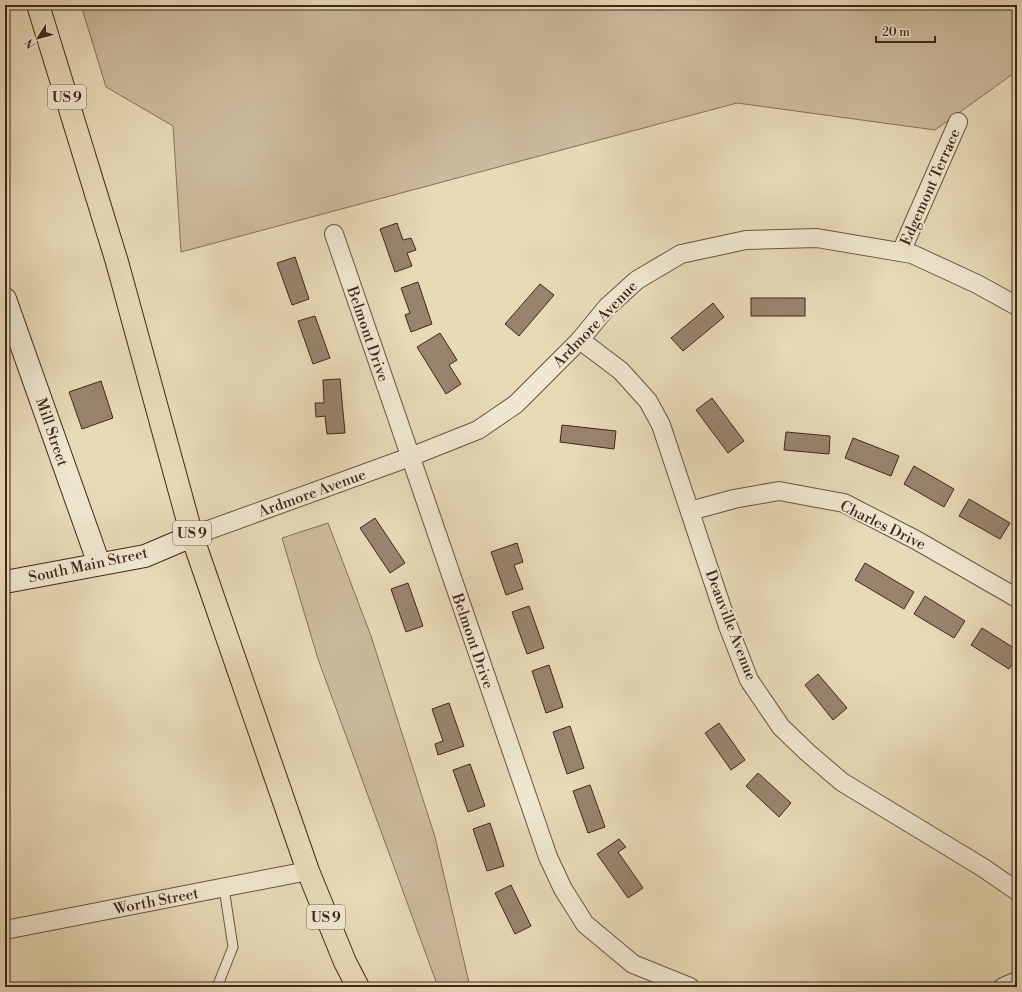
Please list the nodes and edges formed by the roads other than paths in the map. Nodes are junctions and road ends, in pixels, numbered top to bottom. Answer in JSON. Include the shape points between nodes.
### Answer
{"nodes":[{"id":1,"x":38,"y":5,"type":"edge"},
{"id":2,"x":958,"y":122,"type":"dead end"},
{"id":3,"x":334,"y":234,"type":"dead end"},
{"id":4,"x":901,"y":252,"type":"junction"},
{"id":5,"x":5,"y":299,"type":"edge"},
{"id":6,"x":1017,"y":306,"type":"edge"},
{"id":7,"x":580,"y":340,"type":"junction"},
{"id":8,"x":410,"y":457,"type":"junction"},
{"id":9,"x":690,"y":511,"type":"junction"},
{"id":10,"x":192,"y":536,"type":"junction"},
{"id":11,"x":99,"y":564,"type":"junction"},
{"id":12,"x":5,"y":582,"type":"edge"},
{"id":13,"x":1017,"y":598,"type":"edge"},
{"id":14,"x":308,"y":871,"type":"junction"},
{"id":15,"x":224,"y":888,"type":"junction"},
{"id":16,"x":1017,"y":890,"type":"edge"},
{"id":17,"x":5,"y":930,"type":"edge"},
{"id":18,"x":345,"y":962,"type":"junction"},
{"id":19,"x":1017,"y":981,"type":"edge"},
{"id":20,"x":217,"y":987,"type":"edge"},
{"id":21,"x":350,"y":987,"type":"edge"},
{"id":22,"x":358,"y":987,"type":"edge"},
{"id":23,"x":690,"y":987,"type":"edge"},
{"id":24,"x":1003,"y":987,"type":"edge"}],
"edges":[{"from":1,"to":10,"type":"highway","number":"US 9","via":[[117,262]]},
{"from":2,"to":4,"type":"street","name":"Edgemont Terrace"},
{"from":3,"to":8,"type":"street","name":"Belmont Drive"},
{"from":4,"to":6,"type":"street","name":"Ardmore Avenue","via":[[912,254],[977,284]]},
{"from":4,"to":7,"type":"street","name":"Ardmore Avenue","via":[[817,238],[746,240],[680,254],[637,280],[607,307]]},
{"from":5,"to":11,"type":"street","name":"Mill Street"},
{"from":7,"to":8,"type":"street","name":"Ardmore Avenue","via":[[516,404],[478,430]]},
{"from":7,"to":9,"type":"street","name":"Deauville Avenue","via":[[621,371],[648,401],[660,425]]},
{"from":8,"to":10,"type":"street","name":"Ardmore Avenue"},
{"from":8,"to":23,"type":"street","name":"Belmont Drive","via":[[548,858],[562,889],[585,924],[633,964]]},
{"from":9,"to":13,"type":"street","name":"Charles Drive","via":[[734,499],[779,491],[844,503],[916,540]]},
{"from":9,"to":16,"type":"street","name":"Deauville Avenue","via":[[728,626],[750,680],[781,727],[842,782]]},
{"from":10,"to":11,"type":"street","name":"South Main Street","via":[[145,556]]},
{"from":10,"to":14,"type":"highway","number":"US 9"},
{"from":11,"to":12,"type":"street","name":"South Main Street"},
{"from":14,"to":15,"type":"street","name":"Worth Street"},
{"from":14,"to":18,"type":"highway","number":"US 9"},
{"from":15,"to":17,"type":"street","name":"Worth Street"},
{"from":15,"to":20,"type":"lane","via":[[233,947]]},
{"from":18,"to":21,"type":"highway","number":"US 9"},
{"from":18,"to":22,"type":"highway","number":"US 9"},
{"from":19,"to":24,"type":"street"}]}
